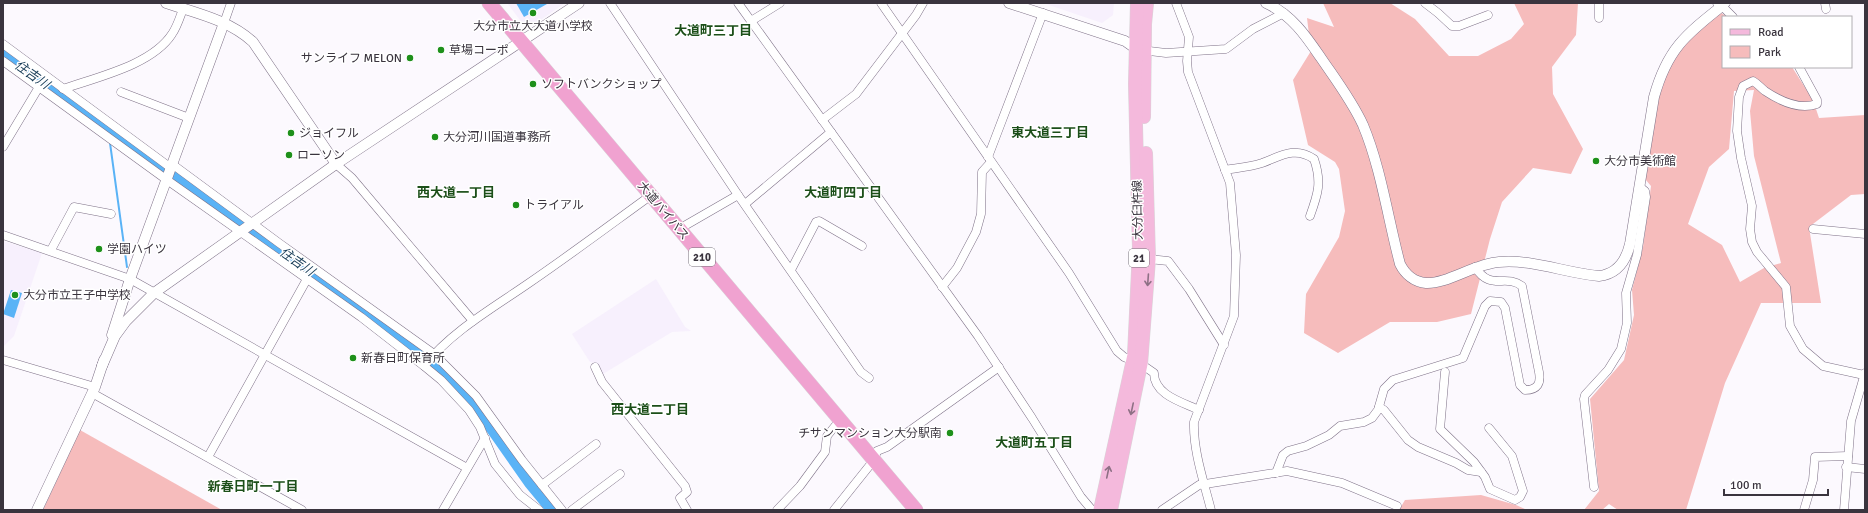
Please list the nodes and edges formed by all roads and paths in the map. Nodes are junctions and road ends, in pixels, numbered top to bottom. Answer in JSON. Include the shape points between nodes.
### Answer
{"nodes":[{"id":1,"x":166,"y":3,"type":"edge"},
{"id":2,"x":231,"y":3,"type":"edge"},
{"id":3,"x":489,"y":3,"type":"edge"},
{"id":4,"x":501,"y":3,"type":"edge"},
{"id":5,"x":579,"y":3,"type":"edge"},
{"id":6,"x":610,"y":3,"type":"edge"},
{"id":7,"x":738,"y":3,"type":"edge"},
{"id":8,"x":780,"y":3,"type":"edge"},
{"id":9,"x":881,"y":3,"type":"edge"},
{"id":10,"x":923,"y":3,"type":"edge"},
{"id":11,"x":1009,"y":3,"type":"edge"},
{"id":12,"x":1137,"y":3,"type":"edge"},
{"id":13,"x":1147,"y":3,"type":"edge"},
{"id":14,"x":1176,"y":3,"type":"edge"},
{"id":15,"x":1266,"y":3,"type":"edge"},
{"id":16,"x":1425,"y":3,"type":"edge"},
{"id":17,"x":1599,"y":3,"type":"edge"},
{"id":18,"x":1722,"y":4,"type":"edge"},
{"id":19,"x":183,"y":9,"type":"junction"},
{"id":20,"x":1043,"y":13,"type":"junction"},
{"id":21,"x":1284,"y":13,"type":"junction"},
{"id":22,"x":1488,"y":15,"type":"dead end"},
{"id":23,"x":1732,"y":16,"type":"edge"},
{"id":24,"x":1599,"y":18,"type":"dead end"},
{"id":25,"x":751,"y":21,"type":"junction"},
{"id":26,"x":224,"y":22,"type":"junction"},
{"id":27,"x":903,"y":34,"type":"junction"},
{"id":28,"x":524,"y":40,"type":"junction"},
{"id":29,"x":3,"y":44,"type":"edge"},
{"id":30,"x":1140,"y":50,"type":"junction"},
{"id":31,"x":1188,"y":52,"type":"junction"},
{"id":32,"x":3,"y":61,"type":"edge"},
{"id":33,"x":1800,"y":68,"type":"edge"},
{"id":34,"x":38,"y":87,"type":"junction"},
{"id":35,"x":63,"y":89,"type":"junction"},
{"id":36,"x":121,"y":92,"type":"dead end"},
{"id":37,"x":189,"y":118,"type":"junction"},
{"id":38,"x":822,"y":120,"type":"junction"},
{"id":39,"x":831,"y":132,"type":"junction"},
{"id":40,"x":3,"y":147,"type":"edge"},
{"id":41,"x":989,"y":160,"type":"junction"},
{"id":42,"x":336,"y":164,"type":"junction"},
{"id":43,"x":172,"y":166,"type":"junction"},
{"id":44,"x":1225,"y":170,"type":"junction"},
{"id":45,"x":167,"y":180,"type":"junction"},
{"id":46,"x":1640,"y":187,"type":"junction"},
{"id":47,"x":650,"y":196,"type":"junction"},
{"id":48,"x":738,"y":196,"type":"junction"},
{"id":49,"x":745,"y":204,"type":"junction"},
{"id":50,"x":111,"y":214,"type":"dead end"},
{"id":51,"x":1310,"y":216,"type":"dead end"},
{"id":52,"x":252,"y":223,"type":"junction"},
{"id":53,"x":686,"y":226,"type":"junction"},
{"id":54,"x":1813,"y":229,"type":"dead end"},
{"id":55,"x":241,"y":231,"type":"junction"},
{"id":56,"x":1865,"y":234,"type":"edge"},
{"id":57,"x":3,"y":235,"type":"edge"},
{"id":58,"x":862,"y":246,"type":"dead end"},
{"id":59,"x":51,"y":250,"type":"junction"},
{"id":60,"x":1149,"y":259,"type":"junction"},
{"id":61,"x":1475,"y":267,"type":"junction"},
{"id":62,"x":791,"y":270,"type":"junction"},
{"id":63,"x":130,"y":279,"type":"junction"},
{"id":64,"x":307,"y":279,"type":"junction"},
{"id":65,"x":942,"y":287,"type":"junction"},
{"id":66,"x":154,"y":293,"type":"junction"},
{"id":67,"x":473,"y":321,"type":"junction"},
{"id":68,"x":1224,"y":345,"type":"junction"},
{"id":69,"x":265,"y":355,"type":"junction"},
{"id":70,"x":433,"y":355,"type":"junction"},
{"id":71,"x":3,"y":360,"type":"edge"},
{"id":72,"x":1137,"y":362,"type":"junction"},
{"id":73,"x":425,"y":365,"type":"junction"},
{"id":74,"x":102,"y":366,"type":"junction"},
{"id":75,"x":595,"y":367,"type":"dead end"},
{"id":76,"x":999,"y":367,"type":"junction"},
{"id":77,"x":1445,"y":372,"type":"dead end"},
{"id":78,"x":1865,"y":374,"type":"edge"},
{"id":79,"x":869,"y":378,"type":"dead end"},
{"id":80,"x":93,"y":390,"type":"junction"},
{"id":81,"x":1379,"y":407,"type":"junction"},
{"id":82,"x":1199,"y":410,"type":"junction"},
{"id":83,"x":840,"y":420,"type":"junction"},
{"id":84,"x":1488,"y":428,"type":"dead end"},
{"id":85,"x":485,"y":438,"type":"junction"},
{"id":86,"x":596,"y":444,"type":"dead end"},
{"id":87,"x":875,"y":456,"type":"junction"},
{"id":88,"x":1848,"y":456,"type":"junction"},
{"id":89,"x":208,"y":457,"type":"junction"},
{"id":90,"x":1846,"y":467,"type":"junction"},
{"id":91,"x":467,"y":468,"type":"junction"},
{"id":92,"x":1865,"y":469,"type":"edge"},
{"id":93,"x":1482,"y":472,"type":"junction"},
{"id":94,"x":1276,"y":473,"type":"junction"},
{"id":95,"x":620,"y":474,"type":"dead end"},
{"id":96,"x":1204,"y":484,"type":"junction"},
{"id":97,"x":542,"y":485,"type":"junction"},
{"id":98,"x":1594,"y":487,"type":"dead end"},
{"id":99,"x":1397,"y":506,"type":"dead end"},
{"id":100,"x":37,"y":510,"type":"edge"},
{"id":101,"x":302,"y":510,"type":"edge"},
{"id":102,"x":444,"y":510,"type":"edge"},
{"id":103,"x":539,"y":510,"type":"edge"},
{"id":104,"x":562,"y":510,"type":"edge"},
{"id":105,"x":572,"y":510,"type":"edge"},
{"id":106,"x":687,"y":510,"type":"edge"},
{"id":107,"x":777,"y":510,"type":"edge"},
{"id":108,"x":834,"y":510,"type":"edge"},
{"id":109,"x":916,"y":510,"type":"edge"},
{"id":110,"x":926,"y":510,"type":"edge"},
{"id":111,"x":1092,"y":510,"type":"edge"},
{"id":112,"x":1100,"y":510,"type":"edge"},
{"id":113,"x":1111,"y":510,"type":"edge"},
{"id":114,"x":1162,"y":510,"type":"edge"},
{"id":115,"x":1211,"y":510,"type":"edge"},
{"id":116,"x":1804,"y":510,"type":"edge"},
{"id":117,"x":1844,"y":510,"type":"edge"}],
"edges":[{"from":1,"to":19,"type":"street"},
{"from":2,"to":26,"type":"street"},
{"from":3,"to":28,"type":"highway","name":"大道バイパス","number":"210"},
{"from":4,"to":28,"type":"highway","name":"大道バイパス","number":"210"},
{"from":5,"to":28,"type":"street"},
{"from":6,"to":48,"type":"street"},
{"from":7,"to":25,"type":"street"},
{"from":8,"to":25,"type":"street"},
{"from":9,"to":27,"type":"street"},
{"from":10,"to":27,"type":"street"},
{"from":11,"to":20,"type":"street"},
{"from":12,"to":30,"type":"main road","name":"大分臼杵線","number":"21"},
{"from":13,"to":30,"type":"main road","name":"大分臼杵線","number":"21"},
{"from":14,"to":31,"type":"street","via":[[1189,37]]},
{"from":15,"to":21,"type":"street"},
{"from":16,"to":22,"type":"street","via":[[1452,26],[1459,26]]},
{"from":17,"to":24,"type":"street"},
{"from":18,"to":23,"type":"street"},
{"from":18,"to":46,"type":"street","via":[[1682,41],[1664,65],[1654,97]]},
{"from":19,"to":26,"type":"street"},
{"from":19,"to":35,"type":"street","via":[[172,34],[146,59]]},
{"from":20,"to":30,"type":"street","via":[[1125,41]]},
{"from":20,"to":41,"type":"street"},
{"from":21,"to":31,"type":"street","via":[[1253,29],[1229,48]]},
{"from":21,"to":61,"type":"street","via":[[1307,37],[1349,98],[1363,125],[1374,157],[1400,264],[1405,272],[1414,280],[1430,283]]},
{"from":25,"to":38,"type":"street"},
{"from":26,"to":37,"type":"street"},
{"from":26,"to":42,"type":"street","via":[[241,31],[261,51]]},
{"from":27,"to":38,"type":"street","via":[[856,94]]},
{"from":27,"to":41,"type":"street"},
{"from":28,"to":42,"type":"street"},
{"from":28,"to":47,"type":"highway","name":"大道バイパス","number":"210"},
{"from":28,"to":53,"type":"highway","name":"大道バイパス","number":"210"},
{"from":29,"to":35,"type":"street"},
{"from":30,"to":31,"type":"street"},
{"from":30,"to":60,"type":"main road","name":"大分臼杵線","number":"21"},
{"from":30,"to":72,"type":"main road","name":"大分臼杵線","number":"21"},
{"from":31,"to":44,"type":"street","via":[[1188,72]]},
{"from":32,"to":34,"type":"street"},
{"from":33,"to":78,"type":"street","via":[[1818,104],[1793,104],[1778,98],[1753,81],[1743,86],[1739,97],[1737,131],[1752,206],[1752,242],[1757,252],[1786,287],[1790,326],[1803,349],[1823,366]]},
{"from":34,"to":40,"type":"street"},
{"from":34,"to":45,"type":"street"},
{"from":35,"to":43,"type":"street"},
{"from":36,"to":37,"type":"street"},
{"from":37,"to":43,"type":"street"},
{"from":38,"to":39,"type":"street"},
{"from":39,"to":49,"type":"street"},
{"from":39,"to":65,"type":"street"},
{"from":41,"to":65,"type":"street","via":[[982,172],[981,214],[976,232],[957,268]]},
{"from":41,"to":72,"type":"street","via":[[1069,273],[1117,351]]},
{"from":42,"to":52,"type":"street"},
{"from":42,"to":67,"type":"street","via":[[352,178]]},
{"from":43,"to":45,"type":"street"},
{"from":43,"to":52,"type":"street"},
{"from":44,"to":51,"type":"street","via":[[1261,163],[1296,152],[1306,154],[1314,159],[1319,190]]},
{"from":44,"to":68,"type":"street","via":[[1232,194],[1236,255],[1234,316]]},
{"from":45,"to":55,"type":"street"},
{"from":45,"to":63,"type":"street"},
{"from":46,"to":61,"type":"street","via":[[1628,252],[1620,267],[1609,274],[1599,276],[1516,262]]},
{"from":46,"to":98,"type":"street","via":[[1645,191],[1646,197],[1637,255],[1626,293],[1626,323],[1621,349],[1584,399]]},
{"from":47,"to":67,"type":"street"},
{"from":47,"to":83,"type":"highway","name":"大道バイパス","number":"210"},
{"from":48,"to":49,"type":"street"},
{"from":48,"to":53,"type":"street"},
{"from":49,"to":62,"type":"street"},
{"from":50,"to":59,"type":"street","via":[[74,207]]},
{"from":52,"to":55,"type":"street"},
{"from":52,"to":70,"type":"street"},
{"from":53,"to":87,"type":"highway","name":"大道バイパス","number":"210"},
{"from":54,"to":56,"type":"street"},
{"from":55,"to":64,"type":"street"},
{"from":55,"to":66,"type":"street"},
{"from":57,"to":59,"type":"street"},
{"from":58,"to":62,"type":"street","via":[[819,221],[816,222]]},
{"from":59,"to":63,"type":"street"},
{"from":60,"to":68,"type":"street","via":[[1168,261]]},
{"from":60,"to":72,"type":"main road","name":"大分臼杵線","number":"21","one_way":true},
{"from":61,"to":81,"type":"street","via":[[1487,280],[1514,282],[1522,286],[1539,372],[1538,386],[1525,390],[1520,385],[1507,313],[1504,305],[1494,300],[1485,306],[1463,358],[1393,380],[1384,389]]},
{"from":62,"to":79,"type":"street","via":[[861,372]]},
{"from":63,"to":66,"type":"street"},
{"from":63,"to":74,"type":"street"},
{"from":64,"to":69,"type":"street"},
{"from":64,"to":73,"type":"street"},
{"from":65,"to":76,"type":"street"},
{"from":66,"to":69,"type":"street"},
{"from":66,"to":74,"type":"street","via":[[115,336]]},
{"from":67,"to":70,"type":"street"},
{"from":68,"to":82,"type":"street"},
{"from":69,"to":89,"type":"street"},
{"from":69,"to":91,"type":"street"},
{"from":70,"to":73,"type":"street"},
{"from":70,"to":97,"type":"street","via":[[476,396]]},
{"from":71,"to":80,"type":"street"},
{"from":72,"to":82,"type":"street","via":[[1154,373],[1154,381],[1160,389]]},
{"from":112,"to":72,"type":"main road","name":"大分臼杵線","number":"21","one_way":true},
{"from":72,"to":113,"type":"main road","name":"大分臼杵線","number":"21","one_way":true},
{"from":73,"to":85,"type":"street","via":[[469,410]]},
{"from":74,"to":80,"type":"street"},
{"from":75,"to":106,"type":"street","via":[[602,382],[684,486],[687,492],[680,498]]},
{"from":76,"to":87,"type":"street"},
{"from":76,"to":111,"type":"street","via":[[1080,498]]},
{"from":77,"to":93,"type":"street","via":[[1440,429]]},
{"from":78,"to":88,"type":"street","via":[[1853,414]]},
{"from":80,"to":89,"type":"street"},
{"from":80,"to":100,"type":"street"},
{"from":81,"to":93,"type":"street","via":[[1408,440],[1418,447],[1468,470]]},
{"from":81,"to":94,"type":"street","via":[[1370,420],[1344,425],[1304,447],[1286,452]]},
{"from":82,"to":96,"type":"street","via":[[1194,422],[1194,432]]},
{"from":83,"to":87,"type":"highway","name":"大道バイパス","number":"210"},
{"from":83,"to":107,"type":"street","via":[[827,436],[825,452],[800,486]]},
{"from":84,"to":93,"type":"street","via":[[1512,456],[1523,491],[1520,498],[1515,500],[1493,492]]},
{"from":85,"to":91,"type":"street"},
{"from":85,"to":103,"type":"street","via":[[495,464],[507,481]]},
{"from":86,"to":97,"type":"street"},
{"from":87,"to":108,"type":"street"},
{"from":87,"to":109,"type":"highway","name":"大道バイパス","number":"210"},
{"from":87,"to":110,"type":"highway","name":"大道バイパス","number":"210"},
{"from":88,"to":90,"type":"street"},
{"from":88,"to":116,"type":"street","via":[[1815,457],[1813,480]]},
{"from":89,"to":101,"type":"street"},
{"from":90,"to":92,"type":"street"},
{"from":90,"to":117,"type":"street"},
{"from":91,"to":102,"type":"street"},
{"from":94,"to":96,"type":"street"},
{"from":94,"to":99,"type":"street","via":[[1293,472],[1335,481]]},
{"from":95,"to":105,"type":"street"},
{"from":96,"to":114,"type":"street","via":[[1188,491]]},
{"from":96,"to":115,"type":"street"},
{"from":97,"to":104,"type":"street"}]}
